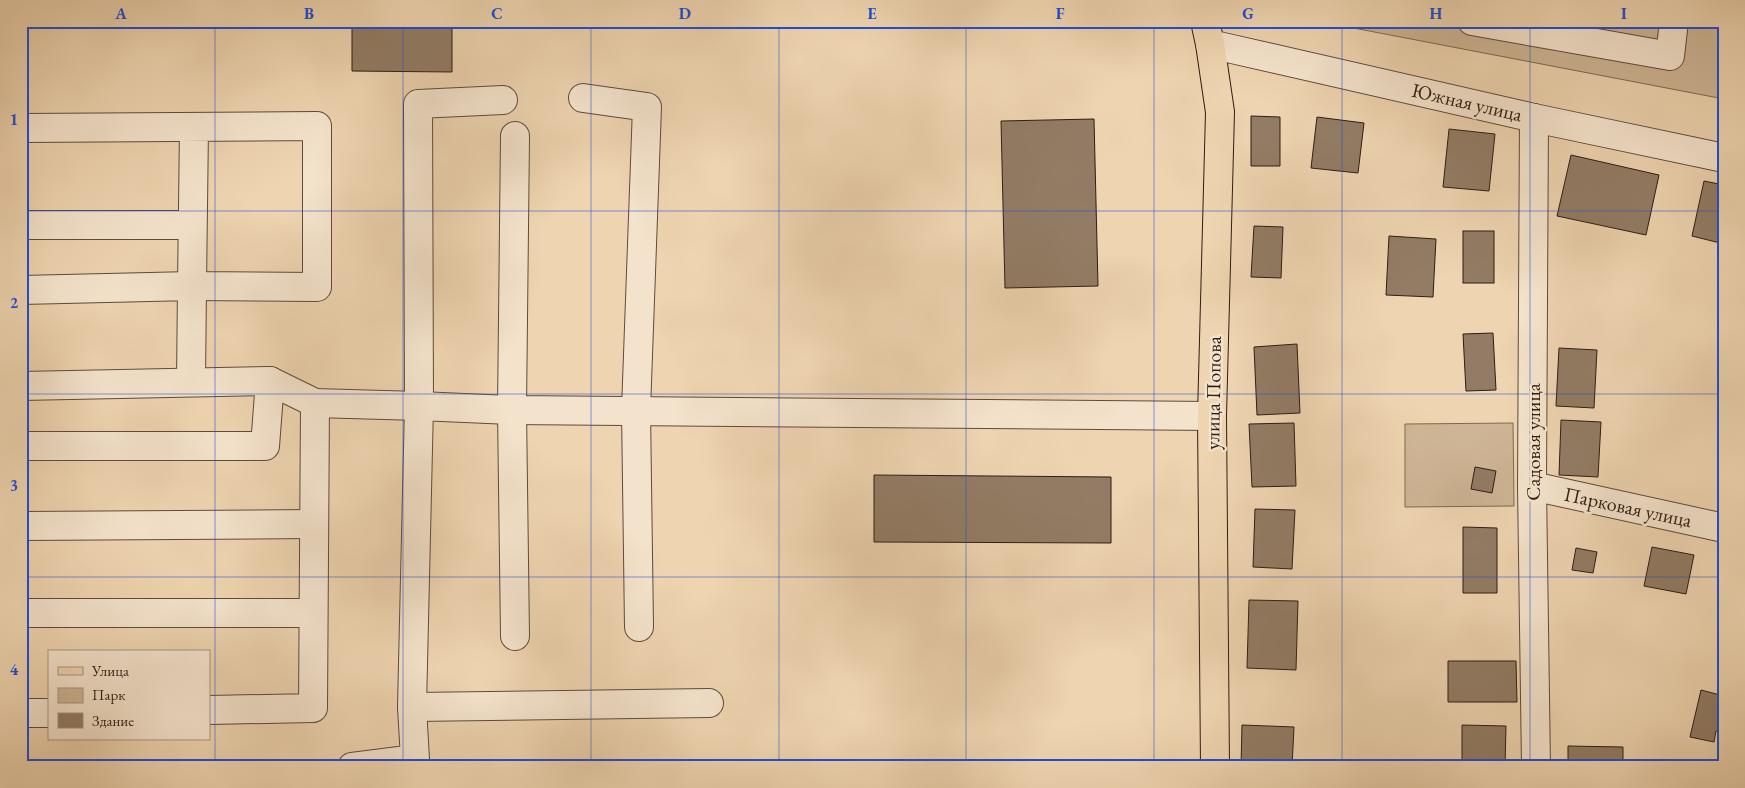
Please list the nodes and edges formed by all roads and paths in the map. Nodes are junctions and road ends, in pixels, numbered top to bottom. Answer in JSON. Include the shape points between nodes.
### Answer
{"nodes":[{"id":1,"x":1472,"y":21,"type":"edge"},
{"id":2,"x":1674,"y":21,"type":"edge"},
{"id":3,"x":1208,"y":32,"type":"edge"},
{"id":4,"x":583,"y":98,"type":"dead end"},
{"id":5,"x":503,"y":100,"type":"dead end"},
{"id":6,"x":1534,"y":118,"type":"junction"},
{"id":7,"x":194,"y":127,"type":"junction"},
{"id":8,"x":21,"y":128,"type":"edge"},
{"id":9,"x":515,"y":136,"type":"dead end"},
{"id":10,"x":1724,"y":158,"type":"edge"},
{"id":11,"x":21,"y":225,"type":"edge"},
{"id":12,"x":192,"y":225,"type":"junction"},
{"id":13,"x":192,"y":286,"type":"junction"},
{"id":14,"x":21,"y":290,"type":"edge"},
{"id":15,"x":191,"y":382,"type":"junction"},
{"id":16,"x":270,"y":382,"type":"junction"},
{"id":17,"x":21,"y":386,"type":"edge"},
{"id":18,"x":315,"y":403,"type":"junction"},
{"id":19,"x":419,"y":406,"type":"junction"},
{"id":20,"x":512,"y":410,"type":"junction"},
{"id":21,"x":636,"y":410,"type":"junction"},
{"id":22,"x":1212,"y":416,"type":"junction"},
{"id":23,"x":21,"y":446,"type":"edge"},
{"id":24,"x":1532,"y":486,"type":"junction"},
{"id":25,"x":314,"y":524,"type":"junction"},
{"id":26,"x":21,"y":526,"type":"edge"},
{"id":27,"x":1724,"y":528,"type":"edge"},
{"id":28,"x":21,"y":613,"type":"edge"},
{"id":29,"x":313,"y":613,"type":"junction"},
{"id":30,"x":638,"y":627,"type":"dead end"},
{"id":31,"x":515,"y":636,"type":"dead end"},
{"id":32,"x":709,"y":703,"type":"dead end"},
{"id":33,"x":412,"y":707,"type":"junction"},
{"id":34,"x":210,"y":710,"type":"edge"},
{"id":35,"x":48,"y":713,"type":"edge"},
{"id":36,"x":21,"y":714,"type":"edge"},
{"id":37,"x":352,"y":767,"type":"edge"},
{"id":38,"x":1215,"y":767,"type":"edge"},
{"id":39,"x":1536,"y":767,"type":"edge"}],
"edges":[{"from":1,"to":2,"type":"street","via":[[1670,56]]},
{"from":3,"to":6,"type":"street","name":"Южная улица"},
{"from":3,"to":22,"type":"main road","name":"улица Попова","via":[[1220,112]]},
{"from":4,"to":21,"type":"street","via":[[648,107]]},
{"from":5,"to":19,"type":"street","via":[[418,104]]},
{"from":6,"to":10,"type":"street","name":"Южная улица"},
{"from":6,"to":24,"type":"street","name":"Садовая улица"},
{"from":7,"to":8,"type":"street"},
{"from":7,"to":12,"type":"street"},
{"from":7,"to":13,"type":"street","via":[[317,126],[317,287]]},
{"from":9,"to":20,"type":"street"},
{"from":11,"to":12,"type":"street"},
{"from":12,"to":13,"type":"street"},
{"from":13,"to":14,"type":"street"},
{"from":13,"to":15,"type":"street"},
{"from":15,"to":16,"type":"street"},
{"from":15,"to":17,"type":"street"},
{"from":16,"to":18,"type":"street"},
{"from":16,"to":23,"type":"street","via":[[265,446]]},
{"from":18,"to":19,"type":"street"},
{"from":18,"to":25,"type":"street"},
{"from":19,"to":20,"type":"street"},
{"from":19,"to":33,"type":"street"},
{"from":20,"to":21,"type":"street"},
{"from":20,"to":31,"type":"street"},
{"from":21,"to":22,"type":"street"},
{"from":21,"to":30,"type":"street"},
{"from":22,"to":38,"type":"main road","name":"улица Попова"},
{"from":24,"to":27,"type":"street","name":"Парковая улица"},
{"from":24,"to":39,"type":"street","name":"Садовая улица"},
{"from":25,"to":26,"type":"street"},
{"from":25,"to":29,"type":"street"},
{"from":28,"to":29,"type":"street"},
{"from":29,"to":34,"type":"street","via":[[312,708]]},
{"from":32,"to":33,"type":"street"},
{"from":33,"to":37,"type":"street","via":[[415,759]]},
{"from":35,"to":36,"type":"street"}]}
